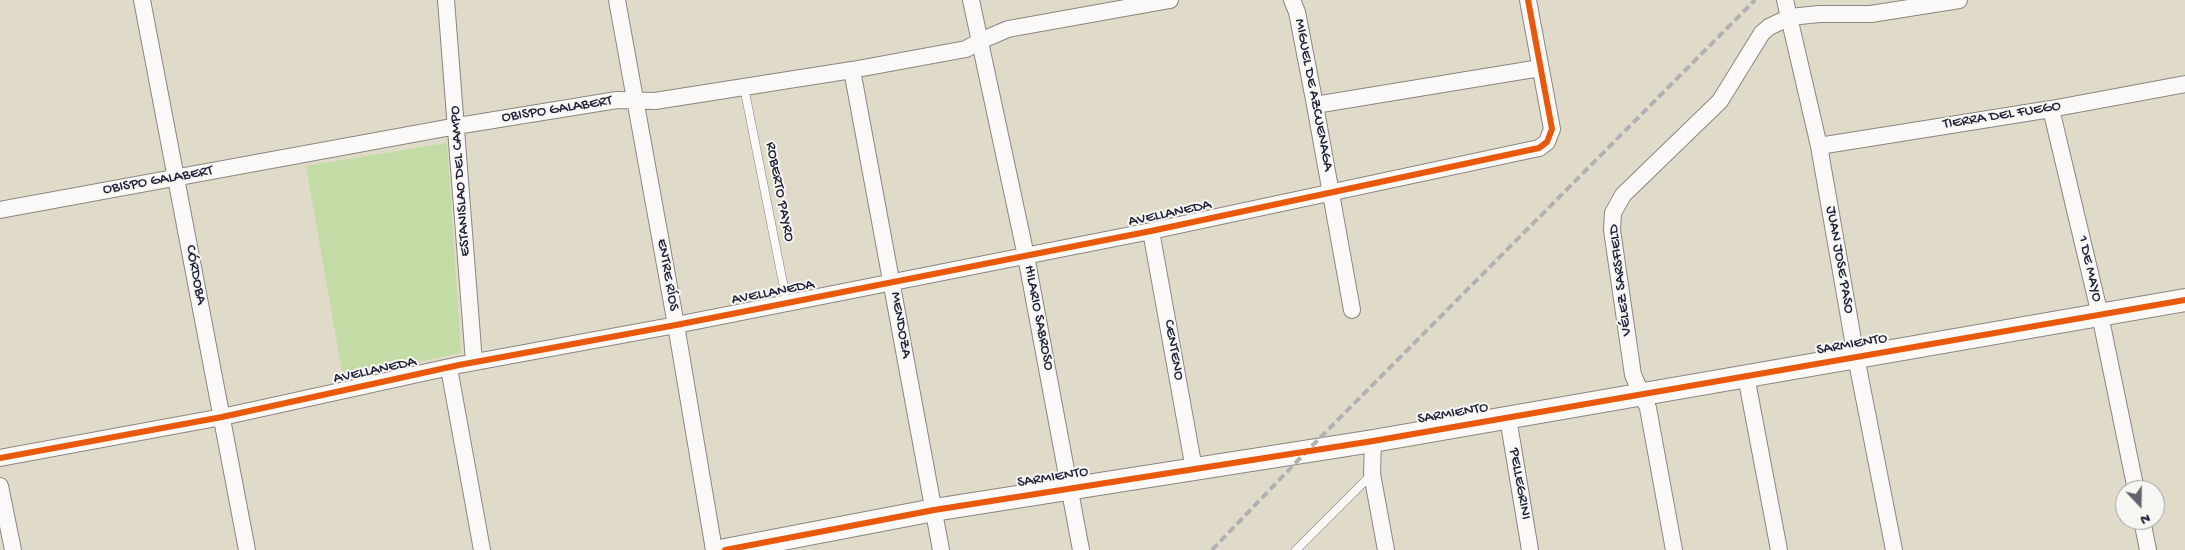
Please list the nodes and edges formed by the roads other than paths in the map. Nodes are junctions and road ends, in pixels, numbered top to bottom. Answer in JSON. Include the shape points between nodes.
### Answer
{"nodes":[{"id":1,"x":142,"y":0,"type":"edge"},
{"id":2,"x":446,"y":0,"type":"edge"},
{"id":3,"x":617,"y":0,"type":"edge"},
{"id":4,"x":971,"y":0,"type":"edge"},
{"id":5,"x":1170,"y":0,"type":"edge"},
{"id":6,"x":1292,"y":0,"type":"edge"},
{"id":7,"x":1528,"y":0,"type":"edge"},
{"id":8,"x":1785,"y":0,"type":"edge"},
{"id":9,"x":1959,"y":0,"type":"edge"},
{"id":10,"x":1833,"y":7,"type":"edge"},
{"id":11,"x":1790,"y":17,"type":"junction"},
{"id":12,"x":980,"y":41,"type":"junction"},
{"id":13,"x":1540,"y":68,"type":"junction"},
{"id":14,"x":852,"y":70,"type":"junction"},
{"id":15,"x":2185,"y":84,"type":"edge"},
{"id":16,"x":744,"y":87,"type":"junction"},
{"id":17,"x":636,"y":101,"type":"junction"},
{"id":18,"x":1316,"y":105,"type":"junction"},
{"id":19,"x":2051,"y":109,"type":"junction"},
{"id":20,"x":457,"y":126,"type":"junction"},
{"id":21,"x":1819,"y":146,"type":"junction"},
{"id":22,"x":176,"y":178,"type":"junction"},
{"id":23,"x":1331,"y":192,"type":"junction"},
{"id":24,"x":0,"y":210,"type":"edge"},
{"id":25,"x":1151,"y":231,"type":"junction"},
{"id":26,"x":1026,"y":256,"type":"junction"},
{"id":27,"x":892,"y":282,"type":"junction"},
{"id":28,"x":2185,"y":300,"type":"edge"},
{"id":29,"x":787,"y":303,"type":"junction"},
{"id":30,"x":1352,"y":310,"type":"dead end"},
{"id":31,"x":2100,"y":315,"type":"junction"},
{"id":32,"x":676,"y":325,"type":"junction"},
{"id":33,"x":1856,"y":356,"type":"junction"},
{"id":34,"x":474,"y":362,"type":"junction"},
{"id":35,"x":449,"y":368,"type":"junction"},
{"id":36,"x":1746,"y":376,"type":"junction"},
{"id":37,"x":1642,"y":395,"type":"junction"},
{"id":38,"x":222,"y":417,"type":"junction"},
{"id":39,"x":1508,"y":418,"type":"junction"},
{"id":40,"x":1373,"y":442,"type":"junction"},
{"id":41,"x":0,"y":458,"type":"edge"},
{"id":42,"x":1194,"y":469,"type":"junction"},
{"id":43,"x":1372,"y":474,"type":"junction"},
{"id":44,"x":2134,"y":480,"type":"edge"},
{"id":45,"x":0,"y":486,"type":"edge"},
{"id":46,"x":1070,"y":488,"type":"junction"},
{"id":47,"x":934,"y":510,"type":"junction"},
{"id":48,"x":2144,"y":530,"type":"edge"},
{"id":49,"x":12,"y":550,"type":"edge"},
{"id":50,"x":247,"y":550,"type":"edge"},
{"id":51,"x":482,"y":550,"type":"edge"},
{"id":52,"x":714,"y":550,"type":"edge"},
{"id":53,"x":725,"y":550,"type":"edge"},
{"id":54,"x":941,"y":550,"type":"edge"},
{"id":55,"x":1081,"y":550,"type":"edge"},
{"id":56,"x":1296,"y":550,"type":"edge"},
{"id":57,"x":1386,"y":550,"type":"edge"},
{"id":58,"x":1530,"y":550,"type":"edge"},
{"id":59,"x":1674,"y":550,"type":"edge"},
{"id":60,"x":1779,"y":550,"type":"edge"},
{"id":61,"x":1894,"y":550,"type":"edge"},
{"id":62,"x":2148,"y":550,"type":"edge"}],
"edges":[{"from":1,"to":22,"type":"street","name":"CÓRDOBA"},
{"from":2,"to":20,"type":"street","name":"ESTANISLAO DEL CAMPO"},
{"from":3,"to":17,"type":"street","name":"ENTRE RÍOS"},
{"from":4,"to":12,"type":"street","name":"HILARIO SABROSO"},
{"from":5,"to":12,"type":"street","name":"OBISPO GALABERT","via":[[1008,29]]},
{"from":6,"to":18,"type":"street","name":"MIGUEL DE AZCUENAGA"},
{"from":7,"to":13,"type":"street"},
{"from":8,"to":11,"type":"street","name":"JUAN JOSE PASO"},
{"from":9,"to":10,"type":"street","via":[[1871,14]]},
{"from":10,"to":11,"type":"street"},
{"from":11,"to":21,"type":"street","name":"JUAN JOSE PASO"},
{"from":11,"to":37,"type":"street","name":"VÉLEZ SARSFIELD","via":[[1762,32],[1720,101],[1623,195],[1613,213],[1612,230],[1633,374]]},
{"from":12,"to":14,"type":"street","name":"OBISPO GALABERT","via":[[966,49]]},
{"from":12,"to":26,"type":"street","name":"HILARIO SABROSO"},
{"from":13,"to":18,"type":"street"},
{"from":13,"to":23,"type":"street","name":"AVELLANEDA","via":[[1552,129],[1547,142],[1539,148]]},
{"from":14,"to":16,"type":"street","name":"OBISPO GALABERT"},
{"from":14,"to":27,"type":"street","name":"MENDOZA"},
{"from":15,"to":19,"type":"street","name":"TIERRA DEL FUEGO"},
{"from":16,"to":17,"type":"street","name":"OBISPO GALABERT"},
{"from":16,"to":29,"type":"lane","name":"ROBERTO PAYRO"},
{"from":17,"to":20,"type":"street","name":"OBISPO GALABERT","via":[[617,100]]},
{"from":17,"to":32,"type":"street","name":"ENTRE RÍOS"},
{"from":18,"to":23,"type":"street","name":"MIGUEL DE AZCUENAGA"},
{"from":19,"to":21,"type":"street","name":"TIERRA DEL FUEGO"},
{"from":19,"to":31,"type":"street","name":"1 DE MAYO"},
{"from":20,"to":22,"type":"street","name":"OBISPO GALABERT"},
{"from":20,"to":34,"type":"street","name":"ESTANISLAO DEL CAMPO"},
{"from":21,"to":33,"type":"street","name":"JUAN JOSE PASO"},
{"from":22,"to":24,"type":"street","name":"OBISPO GALABERT"},
{"from":22,"to":38,"type":"street","name":"CÓRDOBA"},
{"from":23,"to":25,"type":"street","name":"AVELLANEDA"},
{"from":23,"to":30,"type":"street","name":"MIGUEL DE AZCUENAGA"},
{"from":25,"to":26,"type":"street","name":"AVELLANEDA"},
{"from":25,"to":42,"type":"street","name":"CENTENO"},
{"from":26,"to":27,"type":"street","name":"AVELLANEDA"},
{"from":26,"to":46,"type":"street","name":"HILARIO SABROSO"},
{"from":27,"to":29,"type":"street","name":"AVELLANEDA"},
{"from":27,"to":47,"type":"street","name":"MENDOZA"},
{"from":28,"to":31,"type":"street","name":"SARMIENTO"},
{"from":29,"to":32,"type":"street","name":"AVELLANEDA"},
{"from":31,"to":33,"type":"street","name":"SARMIENTO"},
{"from":31,"to":44,"type":"street","name":"1 DE MAYO"},
{"from":32,"to":34,"type":"street","name":"AVELLANEDA"},
{"from":32,"to":52,"type":"street","name":"ENTRE RÍOS"},
{"from":33,"to":36,"type":"street","name":"SARMIENTO"},
{"from":33,"to":61,"type":"street","name":"JUAN JOSE PASO"},
{"from":34,"to":35,"type":"street","name":"AVELLANEDA"},
{"from":35,"to":38,"type":"street","name":"AVELLANEDA"},
{"from":35,"to":51,"type":"street"},
{"from":36,"to":37,"type":"street","name":"SARMIENTO"},
{"from":36,"to":60,"type":"street"},
{"from":37,"to":39,"type":"street","name":"SARMIENTO"},
{"from":37,"to":59,"type":"street","name":"VÉLEZ SARSFIELD","via":[[1648,408]]},
{"from":38,"to":41,"type":"street","name":"AVELLANEDA"},
{"from":38,"to":50,"type":"street","name":"CÓRDOBA"},
{"from":39,"to":40,"type":"street","name":"SARMIENTO"},
{"from":39,"to":58,"type":"street","name":"PELLEGRINI"},
{"from":40,"to":42,"type":"street","name":"SARMIENTO"},
{"from":40,"to":43,"type":"street"},
{"from":42,"to":46,"type":"street","name":"SARMIENTO"},
{"from":43,"to":56,"type":"lane"},
{"from":43,"to":57,"type":"street"},
{"from":45,"to":49,"type":"street"},
{"from":46,"to":47,"type":"street","name":"SARMIENTO"},
{"from":46,"to":55,"type":"street","name":"HILARIO SABROSO"},
{"from":47,"to":53,"type":"street","name":"SARMIENTO"},
{"from":47,"to":54,"type":"street","name":"MENDOZA"},
{"from":48,"to":62,"type":"street"}]}
